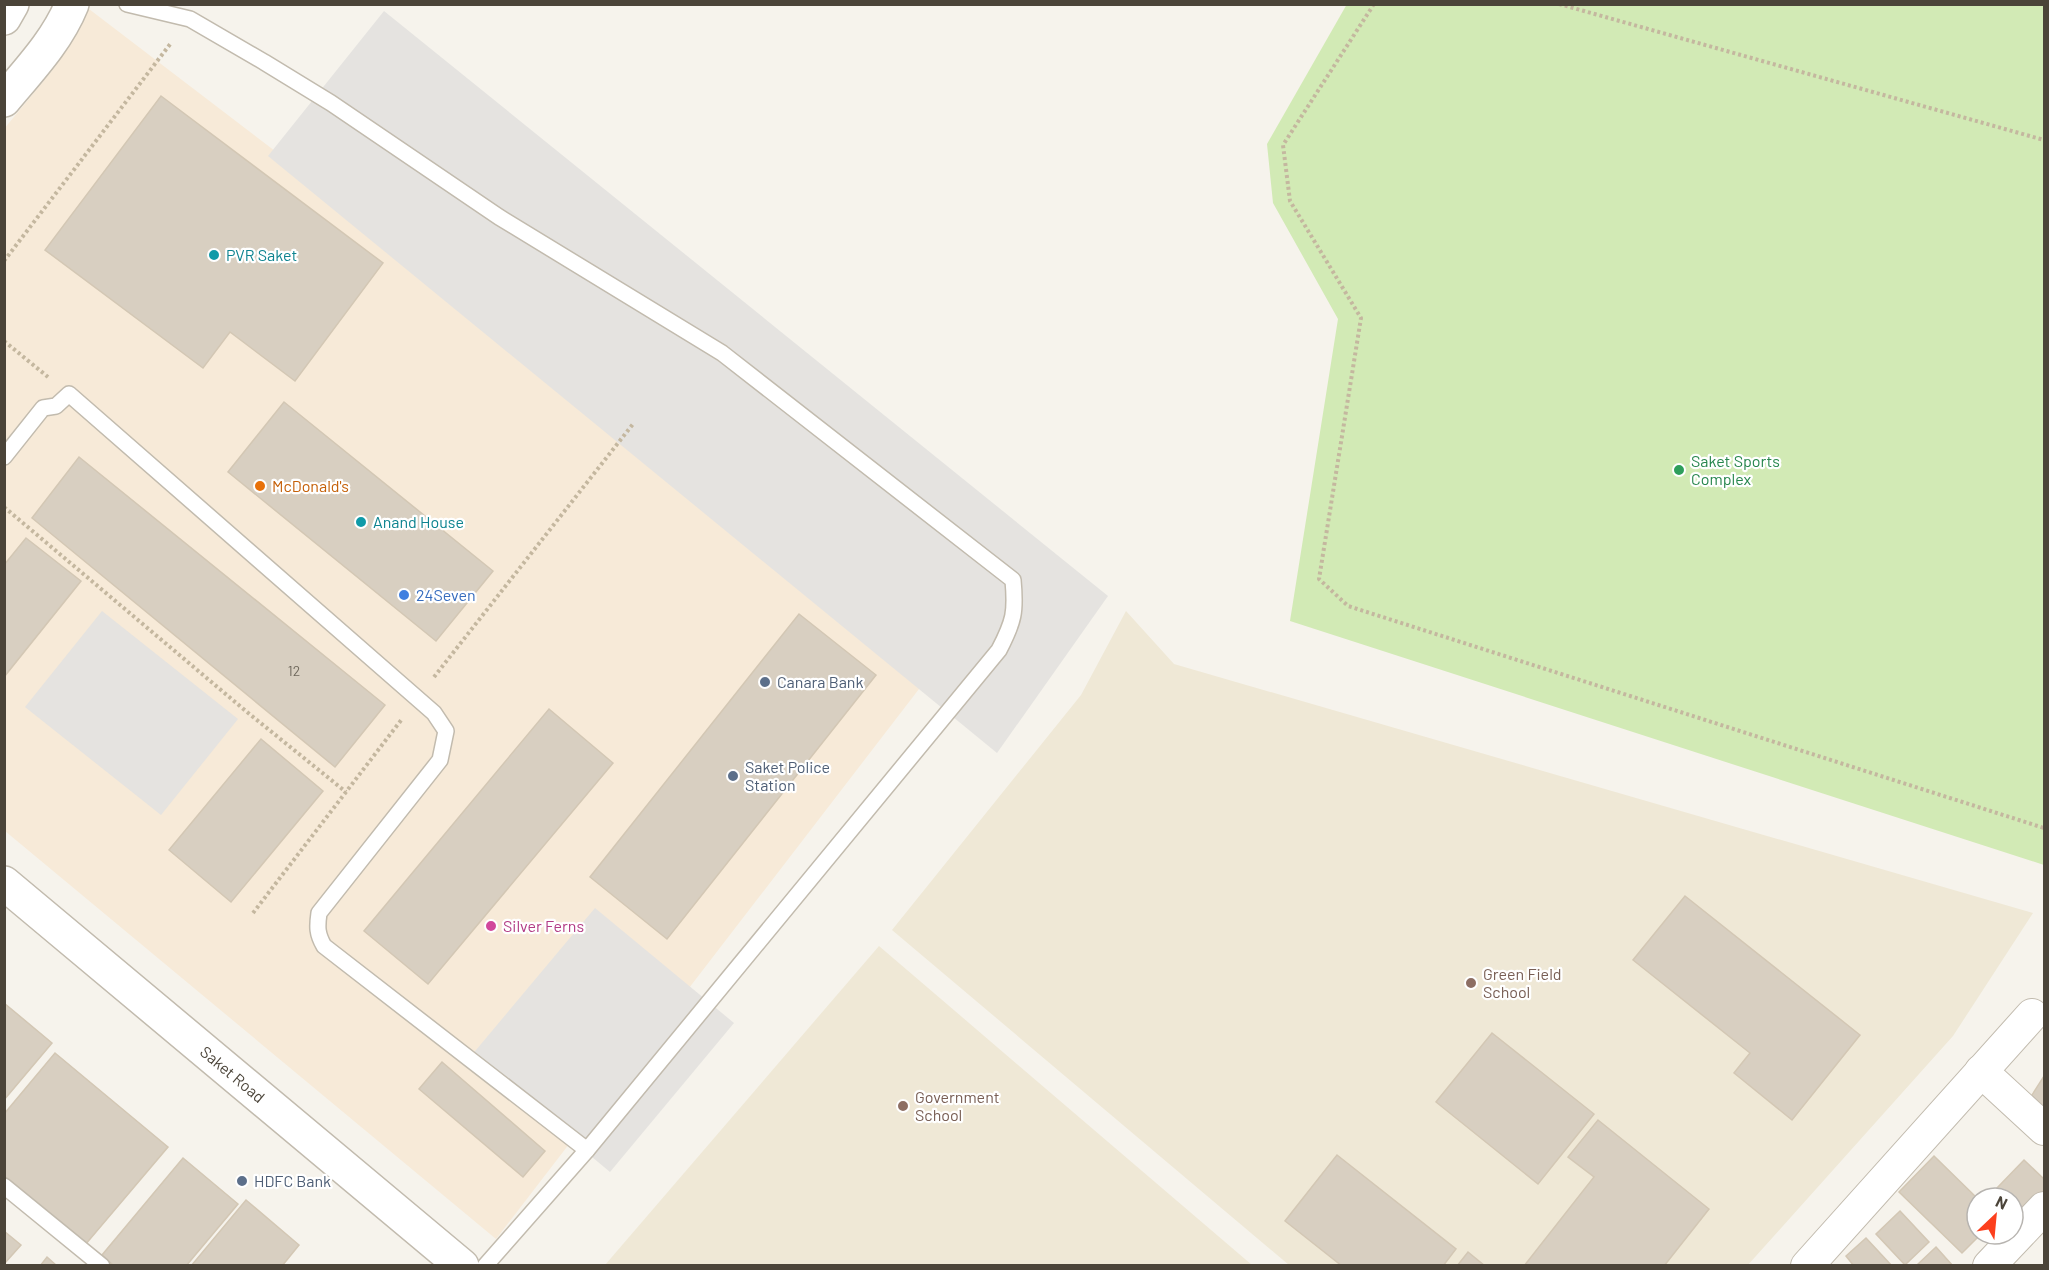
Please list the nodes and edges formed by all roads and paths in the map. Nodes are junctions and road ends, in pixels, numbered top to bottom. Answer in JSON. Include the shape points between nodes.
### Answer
{"nodes":[{"id":1,"x":12,"y":4,"type":"edge"},
{"id":2,"x":72,"y":4,"type":"edge"},
{"id":3,"x":127,"y":4,"type":"edge"},
{"id":4,"x":1374,"y":4,"type":"edge"},
{"id":5,"x":1558,"y":4,"type":"edge"},
{"id":6,"x":4,"y":18,"type":"edge"},
{"id":7,"x":190,"y":19,"type":"junction"},
{"id":8,"x":4,"y":100,"type":"edge"},
{"id":9,"x":2044,"y":140,"type":"edge"},
{"id":10,"x":4,"y":261,"type":"edge"},
{"id":11,"x":4,"y":341,"type":"edge"},
{"id":12,"x":69,"y":394,"type":"junction"},
{"id":13,"x":633,"y":424,"type":"dead end"},
{"id":14,"x":4,"y":457,"type":"edge"},
{"id":15,"x":4,"y":507,"type":"edge"},
{"id":16,"x":417,"y":699,"type":"junction"},
{"id":17,"x":346,"y":792,"type":"junction"},
{"id":18,"x":2044,"y":828,"type":"edge"},
{"id":19,"x":4,"y":883,"type":"edge"},
{"id":20,"x":253,"y":913,"type":"dead end"},
{"id":21,"x":2032,"y":1015,"type":"dead end"},
{"id":22,"x":1981,"y":1071,"type":"junction"},
{"id":23,"x":2044,"y":1129,"type":"edge"},
{"id":24,"x":587,"y":1150,"type":"junction"},
{"id":25,"x":4,"y":1186,"type":"edge"},
{"id":26,"x":2044,"y":1208,"type":"edge"},
{"id":27,"x":102,"y":1266,"type":"edge"},
{"id":28,"x":462,"y":1266,"type":"edge"},
{"id":29,"x":485,"y":1266,"type":"edge"},
{"id":30,"x":1808,"y":1266,"type":"edge"},
{"id":31,"x":1989,"y":1266,"type":"edge"}],
"edges":[{"from":1,"to":6,"type":"street"},
{"from":2,"to":8,"type":"street","via":[[53,40]]},
{"from":3,"to":7,"type":"lane"},
{"from":4,"to":18,"type":"path","via":[[1283,145],[1290,201],[1361,318],[1319,579],[1348,606]]},
{"from":5,"to":9,"type":"path"},
{"from":7,"to":10,"type":"path"},
{"from":7,"to":24,"type":"lane","via":[[331,103],[499,217],[722,353],[1013,580],[1016,606],[999,650]]},
{"from":11,"to":12,"type":"path"},
{"from":12,"to":14,"type":"lane","via":[[56,406],[43,408]]},
{"from":12,"to":16,"type":"lane"},
{"from":13,"to":16,"type":"path"},
{"from":15,"to":17,"type":"path"},
{"from":16,"to":17,"type":"path"},
{"from":16,"to":24,"type":"lane","via":[[434,713],[446,731],[440,760],[319,913],[319,938],[324,946]]},
{"from":17,"to":20,"type":"path"},
{"from":19,"to":28,"type":"street","name":"Saket Road"},
{"from":21,"to":22,"type":"street"},
{"from":22,"to":23,"type":"street"},
{"from":22,"to":30,"type":"street"},
{"from":24,"to":29,"type":"lane"},
{"from":25,"to":27,"type":"lane"},
{"from":26,"to":31,"type":"street"}]}
